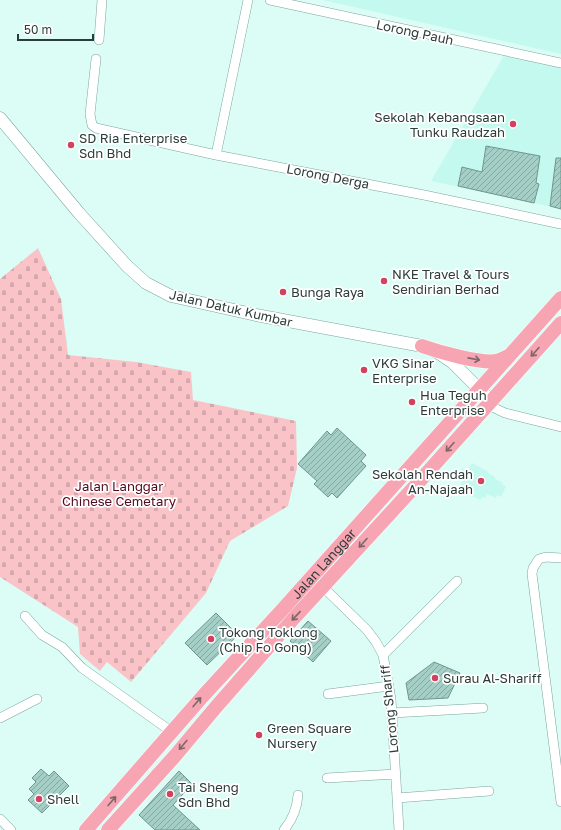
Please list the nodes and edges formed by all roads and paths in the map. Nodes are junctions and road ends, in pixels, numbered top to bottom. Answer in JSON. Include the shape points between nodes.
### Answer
{"nodes":[{"id":1,"x":102,"y":0,"type":"edge"},
{"id":2,"x":248,"y":0,"type":"edge"},
{"id":3,"x":270,"y":0,"type":"edge"},
{"id":4,"x":99,"y":40,"type":"dead end"},
{"id":5,"x":96,"y":59,"type":"dead end"},
{"id":6,"x":561,"y":64,"type":"edge"},
{"id":7,"x":0,"y":118,"type":"edge"},
{"id":8,"x":216,"y":155,"type":"junction"},
{"id":9,"x":561,"y":224,"type":"edge"},
{"id":10,"x":561,"y":298,"type":"edge"},
{"id":11,"x":561,"y":323,"type":"edge"},
{"id":12,"x":422,"y":346,"type":"junction"},
{"id":13,"x":509,"y":355,"type":"junction"},
{"id":14,"x":479,"y":389,"type":"junction"},
{"id":15,"x":490,"y":403,"type":"junction"},
{"id":16,"x":561,"y":427,"type":"edge"},
{"id":17,"x":561,"y":558,"type":"edge"},
{"id":18,"x":312,"y":576,"type":"junction"},
{"id":19,"x":457,"y":581,"type":"dead end"},
{"id":20,"x":323,"y":587,"type":"junction"},
{"id":21,"x":25,"y":616,"type":"dead end"},
{"id":22,"x":383,"y":655,"type":"junction"},
{"id":23,"x":389,"y":686,"type":"junction"},
{"id":24,"x":328,"y":694,"type":"dead end"},
{"id":25,"x":37,"y":699,"type":"dead end"},
{"id":26,"x":483,"y":708,"type":"dead end"},
{"id":27,"x":392,"y":713,"type":"junction"},
{"id":28,"x":0,"y":718,"type":"edge"},
{"id":29,"x":172,"y":732,"type":"junction"},
{"id":30,"x":396,"y":774,"type":"junction"},
{"id":31,"x":327,"y":778,"type":"dead end"},
{"id":32,"x":489,"y":791,"type":"dead end"},
{"id":33,"x":298,"y":795,"type":"dead end"},
{"id":34,"x":397,"y":798,"type":"junction"},
{"id":35,"x":561,"y":802,"type":"edge"},
{"id":36,"x":0,"y":819,"type":"edge"},
{"id":37,"x":11,"y":830,"type":"edge"},
{"id":38,"x":86,"y":830,"type":"edge"},
{"id":39,"x":108,"y":830,"type":"edge"},
{"id":40,"x":284,"y":830,"type":"edge"},
{"id":41,"x":399,"y":830,"type":"edge"}],
"edges":[{"from":1,"to":4,"type":"street"},
{"from":2,"to":8,"type":"street"},
{"from":3,"to":6,"type":"street","name":"Lorong Pauh"},
{"from":5,"to":8,"type":"street","name":"Lorong Derga","via":[[90,114],[92,125]]},
{"from":7,"to":12,"type":"main road","name":"Jalan Datuk Kumbar","via":[[110,249],[146,283],[171,296],[196,303]]},
{"from":8,"to":9,"type":"street","name":"Lorong Derga"},
{"from":10,"to":13,"type":"main road","name":"Jalan Langgar"},
{"from":11,"to":15,"type":"main road","name":"Jalan Langgar","one_way":true},
{"from":12,"to":13,"type":"main road","one_way":true,"via":[[442,353],[483,361],[499,361]]},
{"from":12,"to":14,"type":"main road","name":"Jalan Datuk Kumbar","via":[[452,362]]},
{"from":13,"to":14,"type":"main road","name":"Jalan Langgar"},
{"from":14,"to":15,"type":"main road","name":"Jalan Datuk Kumbar"},
{"from":14,"to":18,"type":"main road","name":"Jalan Langgar"},
{"from":15,"to":16,"type":"street","via":[[504,412]]},
{"from":15,"to":20,"type":"main road","name":"Jalan Langgar","one_way":true},
{"from":17,"to":35,"type":"street","via":[[540,559],[532,574]]},
{"from":18,"to":20,"type":"street","name":"Lorong Shariff"},
{"from":29,"to":18,"type":"main road","name":"Jalan Langgar","one_way":true},
{"from":19,"to":22,"type":"street"},
{"from":20,"to":22,"type":"street","name":"Lorong Shariff","via":[[367,630]]},
{"from":20,"to":39,"type":"main road","name":"Jalan Langgar","one_way":true},
{"from":21,"to":29,"type":"street","via":[[42,635],[62,647],[82,668]]},
{"from":22,"to":23,"type":"street","name":"Lorong Shariff"},
{"from":23,"to":24,"type":"street"},
{"from":23,"to":27,"type":"street","name":"Lorong Shariff"},
{"from":25,"to":28,"type":"street"},
{"from":26,"to":27,"type":"street"},
{"from":27,"to":30,"type":"street","name":"Lorong Shariff"},
{"from":38,"to":29,"type":"main road","name":"Jalan Langgar","one_way":true},
{"from":30,"to":31,"type":"street"},
{"from":30,"to":34,"type":"street","name":"Lorong Shariff"},
{"from":32,"to":34,"type":"street"},
{"from":33,"to":40,"type":"street","via":[[294,817]]},
{"from":34,"to":41,"type":"street","name":"Lorong Shariff"},
{"from":36,"to":37,"type":"street"}]}
